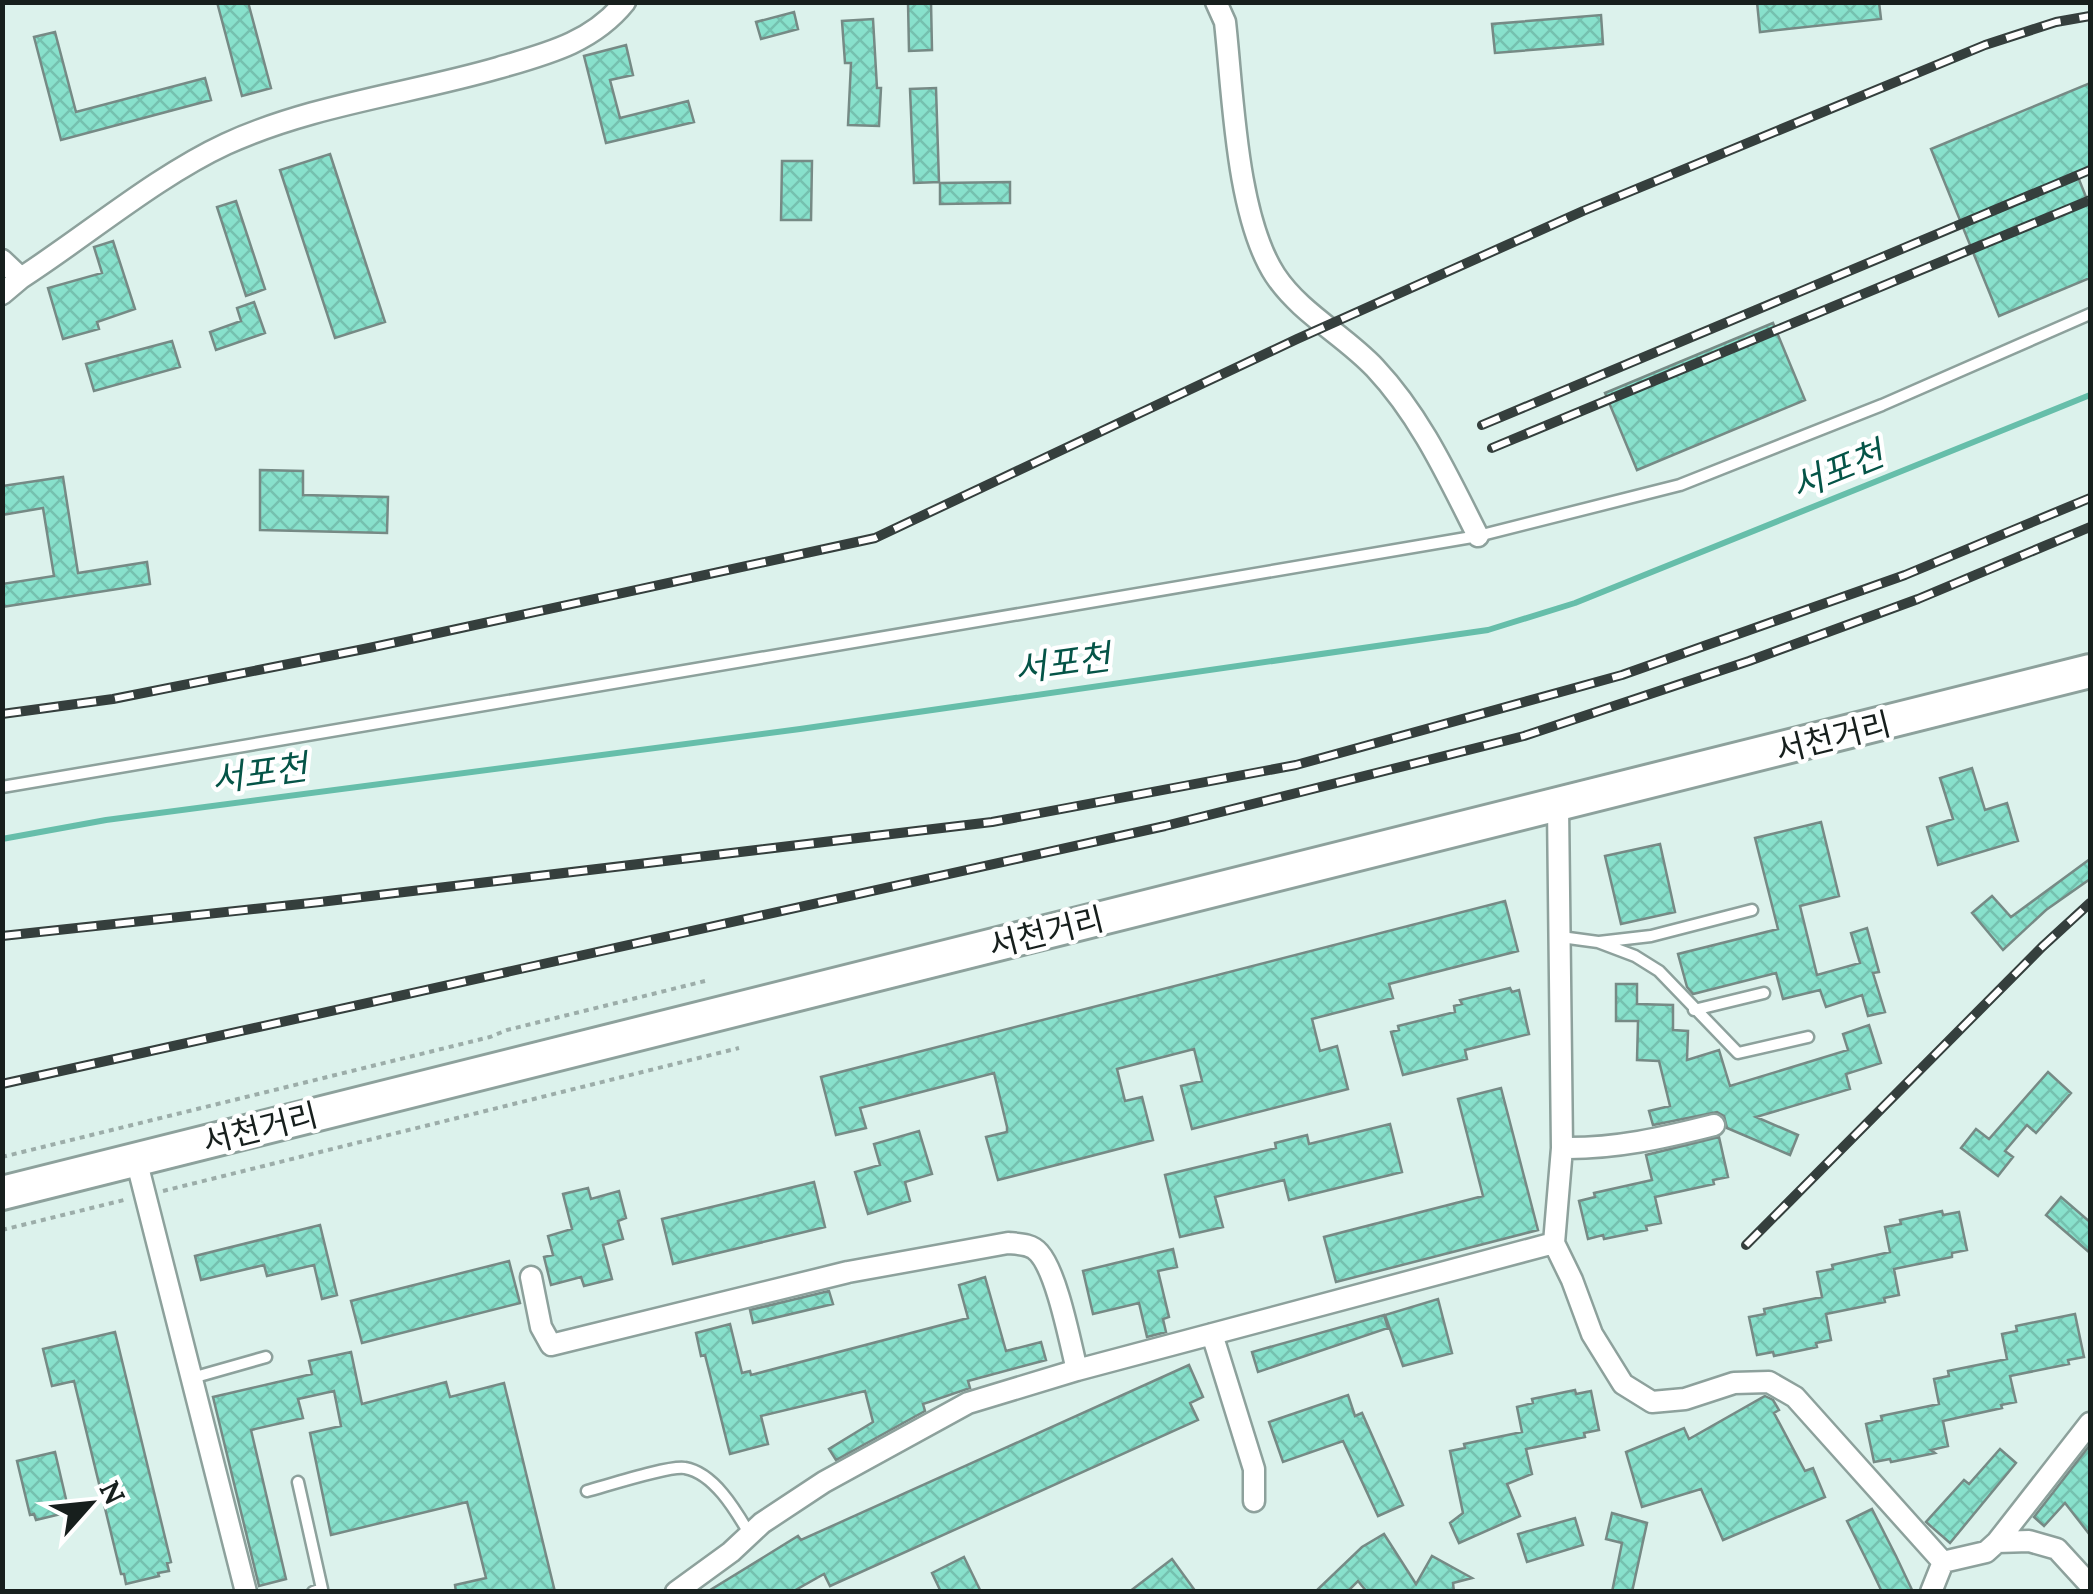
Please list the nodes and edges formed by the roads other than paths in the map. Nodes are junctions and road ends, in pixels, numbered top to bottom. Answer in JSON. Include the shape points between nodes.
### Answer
{"nodes":[{"id":1,"x":625,"y":2,"type":"edge"},
{"id":2,"x":1216,"y":2,"type":"edge"},
{"id":3,"x":2,"y":260,"type":"edge"},
{"id":4,"x":21,"y":278,"type":"junction"},
{"id":5,"x":2,"y":294,"type":"edge"},
{"id":6,"x":2090,"y":314,"type":"edge"},
{"id":7,"x":1478,"y":536,"type":"junction"},
{"id":8,"x":2090,"y":671,"type":"edge"},
{"id":9,"x":2,"y":787,"type":"edge"},
{"id":10,"x":1558,"y":806,"type":"junction"},
{"id":11,"x":1752,"y":910,"type":"dead end"},
{"id":12,"x":1560,"y":936,"type":"junction"},
{"id":13,"x":1598,"y":942,"type":"junction"},
{"id":14,"x":1764,"y":993,"type":"dead end"},
{"id":15,"x":1694,"y":1010,"type":"junction"},
{"id":16,"x":1808,"y":1037,"type":"dead end"},
{"id":17,"x":1714,"y":1125,"type":"dead end"},
{"id":18,"x":1562,"y":1148,"type":"junction"},
{"id":19,"x":136,"y":1159,"type":"junction"},
{"id":20,"x":2,"y":1193,"type":"edge"},
{"id":21,"x":1554,"y":1244,"type":"junction"},
{"id":22,"x":531,"y":1277,"type":"dead end"},
{"id":23,"x":1212,"y":1334,"type":"junction"},
{"id":24,"x":266,"y":1357,"type":"dead end"},
{"id":25,"x":1076,"y":1370,"type":"junction"},
{"id":26,"x":192,"y":1378,"type":"junction"},
{"id":27,"x":2090,"y":1423,"type":"edge"},
{"id":28,"x":298,"y":1482,"type":"dead end"},
{"id":29,"x":586,"y":1491,"type":"dead end"},
{"id":30,"x":1254,"y":1501,"type":"dead end"},
{"id":31,"x":750,"y":1534,"type":"junction"},
{"id":32,"x":1998,"y":1542,"type":"junction"},
{"id":33,"x":1944,"y":1562,"type":"junction"},
{"id":34,"x":2090,"y":1585,"type":"edge"},
{"id":35,"x":246,"y":1592,"type":"edge"},
{"id":36,"x":314,"y":1592,"type":"edge"},
{"id":37,"x":676,"y":1592,"type":"edge"},
{"id":38,"x":1931,"y":1592,"type":"edge"}],
"edges":[{"from":1,"to":4,"type":"street","via":[[562,49],[274,124],[222,146]]},
{"from":2,"to":7,"type":"street","via":[[1225,22],[1248,199],[1262,249],[1290,293],[1373,366],[1415,415]]},
{"from":3,"to":4,"type":"street"},
{"from":4,"to":5,"type":"street"},
{"from":6,"to":7,"type":"lane","via":[[1680,485]]},
{"from":7,"to":9,"type":"lane"},
{"from":8,"to":10,"type":"main road","name":"서천거리"},
{"from":10,"to":12,"type":"street"},
{"from":10,"to":19,"type":"main road","name":"서천거리"},
{"from":11,"to":13,"type":"lane"},
{"from":12,"to":13,"type":"lane"},
{"from":12,"to":18,"type":"street"},
{"from":13,"to":15,"type":"lane","via":[[1659,971]]},
{"from":14,"to":15,"type":"lane"},
{"from":15,"to":16,"type":"lane","via":[[1738,1053]]},
{"from":17,"to":18,"type":"street","via":[[1602,1149]]},
{"from":18,"to":21,"type":"street"},
{"from":19,"to":20,"type":"main road","name":"서천거리"},
{"from":19,"to":26,"type":"street"},
{"from":21,"to":23,"type":"street"},
{"from":21,"to":33,"type":"street","via":[[1592,1334],[1623,1384],[1652,1402],[1769,1382],[1795,1397]]},
{"from":22,"to":25,"type":"street","via":[[551,1345],[848,1272],[1028,1245],[1048,1270]]},
{"from":23,"to":25,"type":"street"},
{"from":23,"to":30,"type":"street","via":[[1254,1468]]},
{"from":24,"to":26,"type":"lane"},
{"from":25,"to":31,"type":"street","via":[[968,1403],[824,1482]]},
{"from":26,"to":35,"type":"street"},
{"from":27,"to":32,"type":"street"},
{"from":28,"to":36,"type":"lane","via":[[322,1589]]},
{"from":29,"to":31,"type":"lane","via":[[684,1467],[704,1476]]},
{"from":31,"to":37,"type":"street"},
{"from":32,"to":33,"type":"street","via":[[1986,1552]]},
{"from":32,"to":34,"type":"street","via":[[2029,1540],[2058,1550]]},
{"from":33,"to":38,"type":"street"}]}
